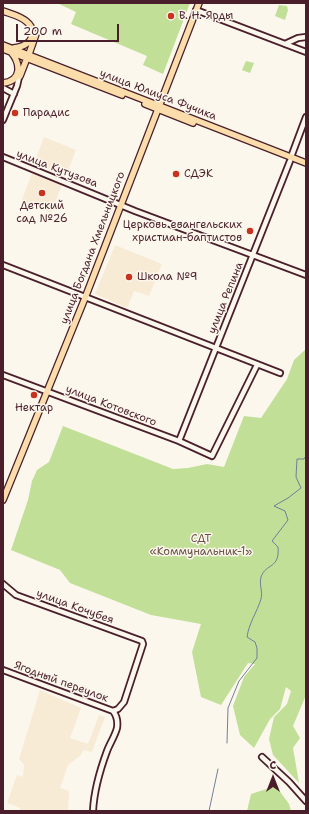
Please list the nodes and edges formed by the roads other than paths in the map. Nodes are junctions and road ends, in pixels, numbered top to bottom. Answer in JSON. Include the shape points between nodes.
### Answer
{"nodes":[{"id":1,"x":199,"y":3,"type":"edge"},
{"id":2,"x":3,"y":8,"type":"edge"},
{"id":3,"x":196,"y":10,"type":"junction"},
{"id":4,"x":3,"y":11,"type":"edge"},
{"id":5,"x":306,"y":37,"type":"edge"},
{"id":6,"x":285,"y":44,"type":"junction"},
{"id":7,"x":3,"y":45,"type":"edge"},
{"id":8,"x":3,"y":49,"type":"edge"},
{"id":9,"x":11,"y":50,"type":"junction"},
{"id":10,"x":306,"y":52,"type":"edge"},
{"id":11,"x":28,"y":56,"type":"junction"},
{"id":12,"x":19,"y":77,"type":"junction"},
{"id":13,"x":3,"y":82,"type":"edge"},
{"id":14,"x":3,"y":87,"type":"edge"},
{"id":15,"x":14,"y":94,"type":"junction"},
{"id":16,"x":158,"y":107,"type":"junction"},
{"id":17,"x":306,"y":117,"type":"edge"},
{"id":18,"x":3,"y":120,"type":"edge"},
{"id":19,"x":3,"y":157,"type":"edge"},
{"id":20,"x":290,"y":159,"type":"junction"},
{"id":21,"x":306,"y":163,"type":"edge"},
{"id":22,"x":306,"y":167,"type":"edge"},
{"id":23,"x":121,"y":204,"type":"junction"},
{"id":24,"x":253,"y":255,"type":"junction"},
{"id":25,"x":3,"y":265,"type":"edge"},
{"id":26,"x":306,"y":275,"type":"edge"},
{"id":27,"x":84,"y":298,"type":"junction"},
{"id":28,"x":216,"y":348,"type":"junction"},
{"id":29,"x":257,"y":365,"type":"junction"},
{"id":30,"x":280,"y":373,"type":"dead end"},
{"id":31,"x":3,"y":375,"type":"edge"},
{"id":32,"x":47,"y":391,"type":"junction"},
{"id":33,"x":179,"y":442,"type":"junction"},
{"id":34,"x":3,"y":500,"type":"edge"},
{"id":35,"x":3,"y":584,"type":"edge"},
{"id":36,"x":3,"y":670,"type":"edge"},
{"id":37,"x":113,"y":711,"type":"junction"},
{"id":38,"x":262,"y":757,"type":"dead end"},
{"id":39,"x":306,"y":801,"type":"edge"},
{"id":40,"x":93,"y":811,"type":"edge"}],
"edges":[{"from":1,"to":3,"type":"main road","name":"улица Богдана Хмельницкого"},
{"from":2,"to":11,"type":"main road","via":[[30,19],[35,28]]},
{"from":3,"to":6,"type":"street"},
{"from":3,"to":16,"type":"main road","name":"улица Богдана Хмельницкого"},
{"from":4,"to":9,"type":"main road","via":[[26,21],[32,31],[29,42]]},
{"from":5,"to":6,"type":"street"},
{"from":6,"to":10,"type":"street"},
{"from":7,"to":9,"type":"main road","name":"улица Юлиуса Фучика"},
{"from":8,"to":9,"type":"main road","name":"улица Юлиуса Фучика"},
{"from":9,"to":11,"type":"main road","name":"улица Юлиуса Фучика"},
{"from":9,"to":13,"type":"main road","via":[[17,60],[18,72],[13,79]]},
{"from":11,"to":12,"type":"main road"},
{"from":11,"to":16,"type":"main road","name":"улица Юлиуса Фучика"},
{"from":12,"to":14,"type":"main road"},
{"from":12,"to":15,"type":"street"},
{"from":14,"to":15,"type":"street"},
{"from":15,"to":18,"type":"street"},
{"from":16,"to":20,"type":"main road","name":"улица Юлиуса Фучика"},
{"from":16,"to":23,"type":"main road","name":"улица Богдана Хмельницкого"},
{"from":17,"to":20,"type":"street","name":"улица Репина"},
{"from":19,"to":23,"type":"street","name":"улица Кутузова"},
{"from":20,"to":21,"type":"main road","name":"улица Юлиуса Фучика"},
{"from":20,"to":22,"type":"main road","name":"улица Юлиуса Фучика"},
{"from":20,"to":24,"type":"street","name":"улица Репина"},
{"from":23,"to":24,"type":"street","name":"улица Кутузова"},
{"from":23,"to":27,"type":"main road","name":"улица Богдана Хмельницкого"},
{"from":24,"to":26,"type":"street","name":"улица Кутузова"},
{"from":24,"to":28,"type":"street","name":"улица Репина"},
{"from":25,"to":27,"type":"street"},
{"from":27,"to":28,"type":"street"},
{"from":27,"to":32,"type":"main road","name":"улица Богдана Хмельницкого"},
{"from":28,"to":29,"type":"street"},
{"from":28,"to":33,"type":"street","name":"улица Репина"},
{"from":29,"to":30,"type":"street"},
{"from":29,"to":33,"type":"street","name":"улица Котовского","via":[[212,456]]},
{"from":31,"to":32,"type":"street","name":"улица Котовского"},
{"from":32,"to":33,"type":"street","name":"улица Котовского"},
{"from":32,"to":34,"type":"main road","name":"улица Богдана Хмельницкого"},
{"from":35,"to":37,"type":"street","name":"улица Кочубея","via":[[16,595],[142,641],[124,702]]},
{"from":36,"to":37,"type":"street","name":"Ягодный переулок"},
{"from":37,"to":40,"type":"street","via":[[117,716],[116,731],[99,775]]},
{"from":38,"to":39,"type":"street"}]}
